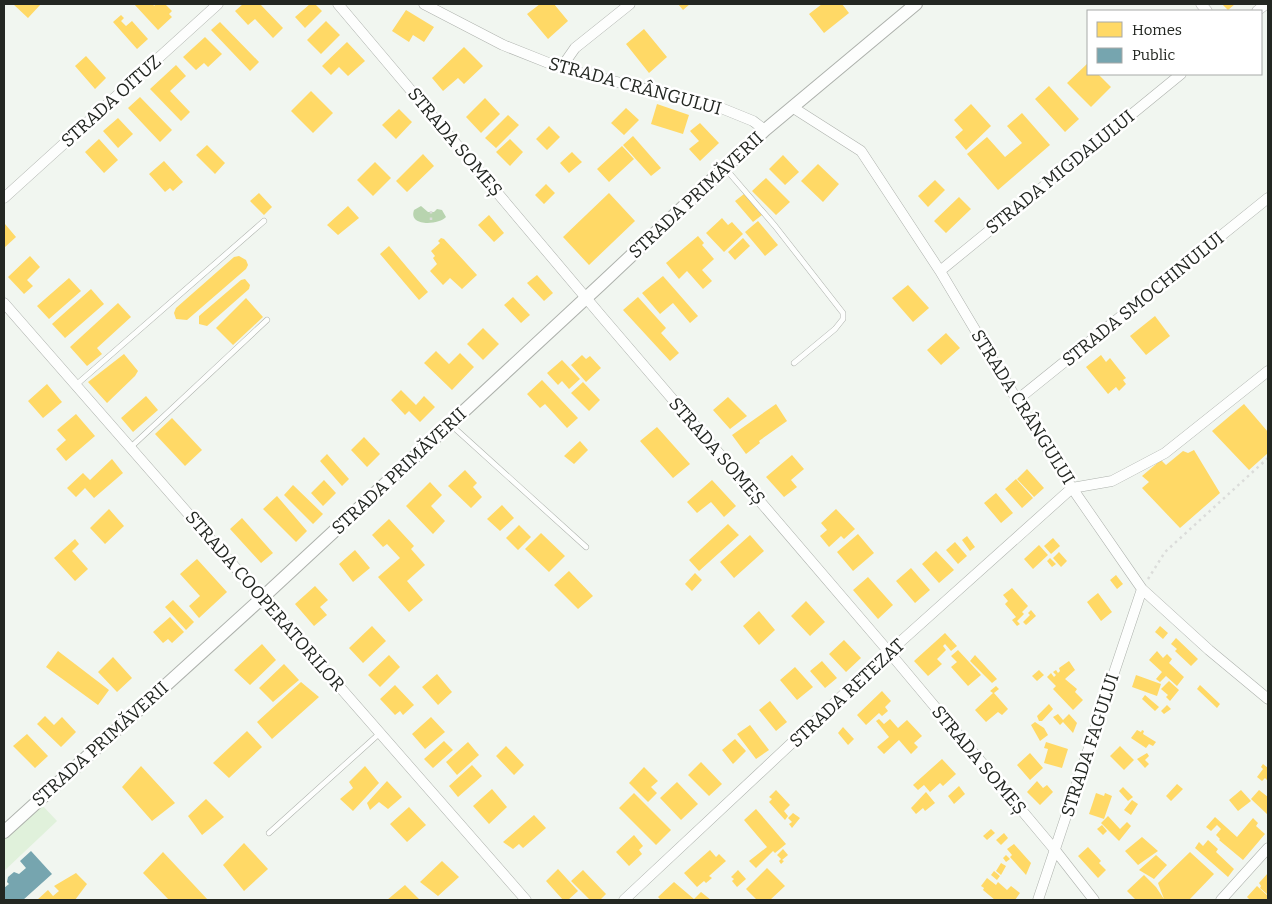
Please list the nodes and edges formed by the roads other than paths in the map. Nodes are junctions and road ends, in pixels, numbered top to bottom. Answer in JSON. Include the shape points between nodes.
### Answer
{"nodes":[{"id":1,"x":218,"y":4,"type":"edge"},
{"id":2,"x":338,"y":4,"type":"edge"},
{"id":3,"x":630,"y":4,"type":"edge"},
{"id":4,"x":916,"y":4,"type":"edge"},
{"id":5,"x":429,"y":5,"type":"edge"},
{"id":6,"x":561,"y":68,"type":"junction"},
{"id":7,"x":1179,"y":75,"type":"edge"},
{"id":8,"x":792,"y":107,"type":"junction"},
{"id":9,"x":765,"y":130,"type":"junction"},
{"id":10,"x":725,"y":167,"type":"junction"},
{"id":11,"x":4,"y":198,"type":"edge"},
{"id":12,"x":1268,"y":198,"type":"edge"},
{"id":13,"x":264,"y":221,"type":"dead end"},
{"id":14,"x":940,"y":271,"type":"junction"},
{"id":15,"x":586,"y":298,"type":"junction"},
{"id":16,"x":4,"y":303,"type":"edge"},
{"id":17,"x":267,"y":320,"type":"dead end"},
{"id":18,"x":794,"y":362,"type":"dead end"},
{"id":19,"x":1268,"y":371,"type":"edge"},
{"id":20,"x":76,"y":385,"type":"junction"},
{"id":21,"x":1018,"y":400,"type":"junction"},
{"id":22,"x":450,"y":423,"type":"junction"},
{"id":23,"x":130,"y":448,"type":"junction"},
{"id":24,"x":1072,"y":488,"type":"junction"},
{"id":25,"x":586,"y":547,"type":"dead end"},
{"id":26,"x":1142,"y":589,"type":"junction"},
{"id":27,"x":262,"y":598,"type":"junction"},
{"id":28,"x":890,"y":652,"type":"junction"},
{"id":29,"x":1268,"y":699,"type":"edge"},
{"id":30,"x":381,"y":732,"type":"junction"},
{"id":31,"x":4,"y":832,"type":"edge"},
{"id":32,"x":269,"y":834,"type":"dead end"},
{"id":33,"x":1268,"y":848,"type":"edge"},
{"id":34,"x":1055,"y":850,"type":"junction"},
{"id":35,"x":526,"y":900,"type":"edge"},
{"id":36,"x":624,"y":900,"type":"edge"},
{"id":37,"x":1038,"y":900,"type":"edge"},
{"id":38,"x":1094,"y":900,"type":"edge"},
{"id":39,"x":1221,"y":900,"type":"edge"}],
"edges":[{"from":1,"to":11,"type":"street","name":"STRADA OITUZ"},
{"from":2,"to":15,"type":"street","name":"STRADA SOMEȘ"},
{"from":3,"to":6,"type":"street","via":[[575,48]]},
{"from":4,"to":8,"type":"street","name":"STRADA PRIMĂVERII"},
{"from":5,"to":6,"type":"street","name":"STRADA CRÂNGULUI","via":[[503,45]]},
{"from":6,"to":9,"type":"street","name":"STRADA CRÂNGULUI","via":[[721,108],[753,121]]},
{"from":7,"to":14,"type":"street","name":"STRADA MIGDALULUI"},
{"from":8,"to":9,"type":"street","name":"STRADA PRIMĂVERII"},
{"from":8,"to":14,"type":"street","name":"STRADA CRÂNGULUI","via":[[861,151]]},
{"from":9,"to":10,"type":"street","name":"STRADA PRIMĂVERII"},
{"from":10,"to":15,"type":"street","name":"STRADA PRIMĂVERII"},
{"from":10,"to":18,"type":"lane","via":[[843,313],[843,319],[835,329]]},
{"from":12,"to":21,"type":"street","name":"STRADA SMOCHINULUI"},
{"from":13,"to":20,"type":"lane"},
{"from":14,"to":21,"type":"street","name":"STRADA CRÂNGULUI"},
{"from":15,"to":22,"type":"street","name":"STRADA PRIMĂVERII"},
{"from":15,"to":28,"type":"street","name":"STRADA SOMEȘ"},
{"from":16,"to":20,"type":"street","name":"STRADA COOPERATORILOR"},
{"from":17,"to":23,"type":"lane"},
{"from":19,"to":24,"type":"street","via":[[1165,454],[1112,481]]},
{"from":20,"to":23,"type":"street","name":"STRADA COOPERATORILOR"},
{"from":21,"to":24,"type":"street","name":"STRADA CRÂNGULUI"},
{"from":22,"to":25,"type":"lane"},
{"from":22,"to":27,"type":"street","name":"STRADA PRIMĂVERII"},
{"from":23,"to":27,"type":"street","name":"STRADA COOPERATORILOR"},
{"from":24,"to":26,"type":"street","name":"STRADA CRÂNGULUI"},
{"from":24,"to":28,"type":"street","name":"STRADA RETEZAT"},
{"from":26,"to":29,"type":"street","name":"STRADA CRÂNGULUI"},
{"from":26,"to":34,"type":"street","name":"STRADA FAGULUI"},
{"from":27,"to":30,"type":"street","name":"STRADA COOPERATORILOR"},
{"from":27,"to":31,"type":"street","name":"STRADA PRIMĂVERII"},
{"from":28,"to":34,"type":"street","name":"STRADA SOMEȘ"},
{"from":28,"to":36,"type":"street","name":"STRADA RETEZAT"},
{"from":30,"to":32,"type":"lane"},
{"from":30,"to":35,"type":"street","name":"STRADA COOPERATORILOR"},
{"from":33,"to":39,"type":"street"},
{"from":34,"to":37,"type":"street","name":"STRADA FAGULUI"},
{"from":34,"to":38,"type":"street","name":"STRADA SOMEȘ"}]}
